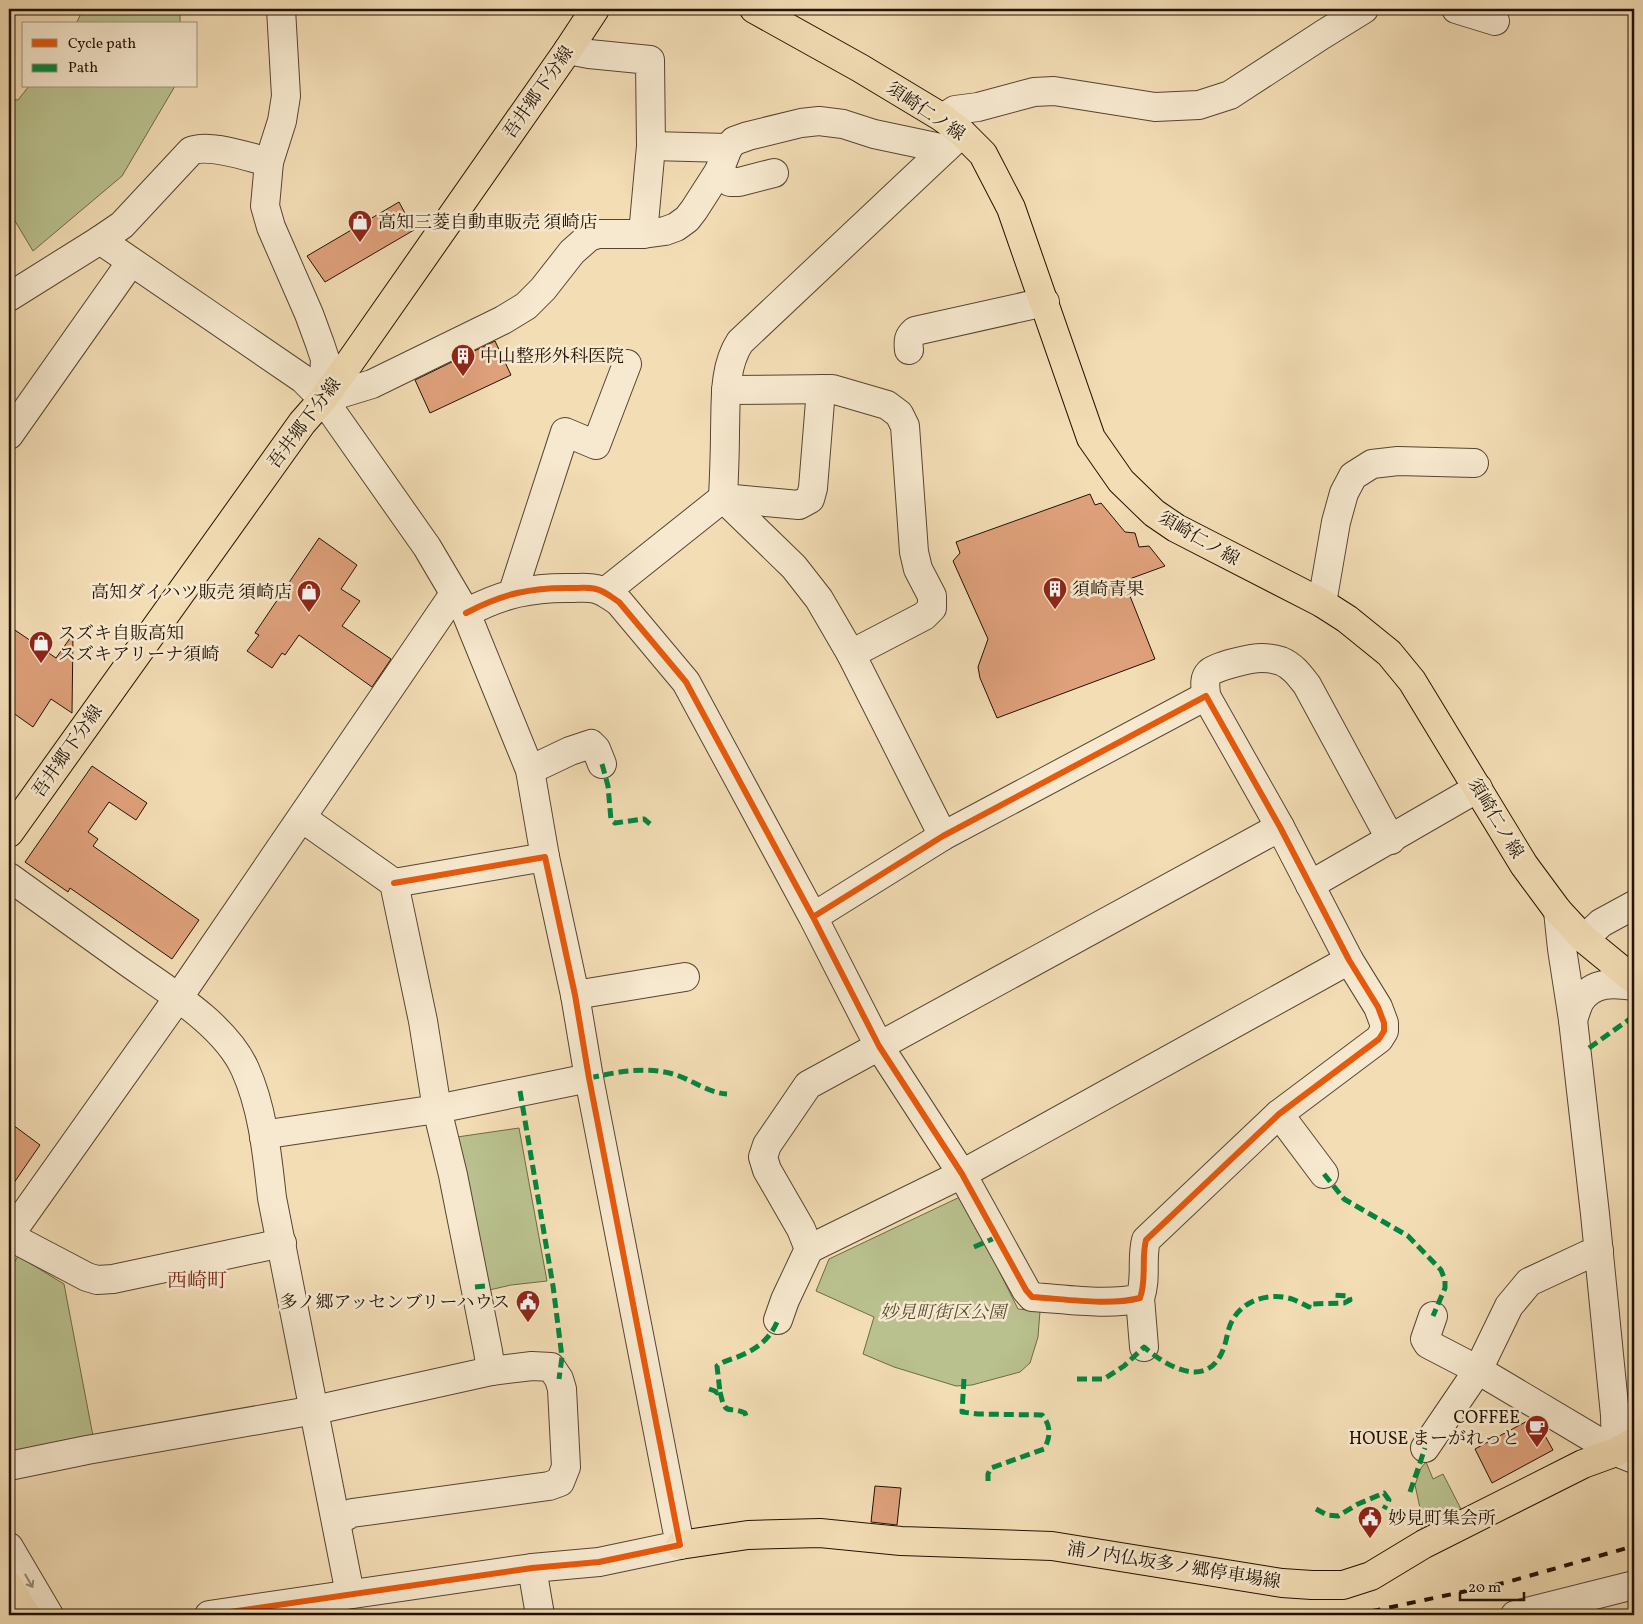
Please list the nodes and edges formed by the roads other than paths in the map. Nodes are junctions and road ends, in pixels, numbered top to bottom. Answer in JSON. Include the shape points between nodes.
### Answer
{"nodes":[{"id":1,"x":281,"y":9,"type":"edge"},
{"id":2,"x":595,"y":9,"type":"edge"},
{"id":3,"x":754,"y":9,"type":"edge"},
{"id":4,"x":1364,"y":9,"type":"edge"},
{"id":5,"x":1456,"y":9,"type":"edge"},
{"id":6,"x":1495,"y":21,"type":"dead end"},
{"id":7,"x":568,"y":50,"type":"junction"},
{"id":8,"x":950,"y":133,"type":"junction"},
{"id":9,"x":651,"y":146,"type":"junction"},
{"id":10,"x":723,"y":160,"type":"junction"},
{"id":11,"x":268,"y":162,"type":"junction"},
{"id":12,"x":774,"y":173,"type":"dead end"},
{"id":13,"x":643,"y":234,"type":"junction"},
{"id":14,"x":100,"y":240,"type":"junction"},
{"id":15,"x":131,"y":262,"type":"junction"},
{"id":16,"x":9,"y":297,"type":"edge"},
{"id":17,"x":1045,"y":302,"type":"junction"},
{"id":18,"x":909,"y":350,"type":"dead end"},
{"id":19,"x":627,"y":364,"type":"dead end"},
{"id":20,"x":821,"y":389,"type":"junction"},
{"id":21,"x":726,"y":390,"type":"junction"},
{"id":22,"x":323,"y":399,"type":"junction"},
{"id":23,"x":9,"y":435,"type":"edge"},
{"id":24,"x":1474,"y":463,"type":"dead end"},
{"id":25,"x":723,"y":498,"type":"junction"},
{"id":26,"x":513,"y":592,"type":"junction"},
{"id":27,"x":605,"y":592,"type":"junction"},
{"id":28,"x":1322,"y":603,"type":"junction"},
{"id":29,"x":460,"y":604,"type":"junction"},
{"id":30,"x":851,"y":654,"type":"junction"},
{"id":31,"x":1206,"y":696,"type":"junction"},
{"id":32,"x":602,"y":764,"type":"dead end"},
{"id":33,"x":530,"y":770,"type":"junction"},
{"id":34,"x":1478,"y":788,"type":"junction"},
{"id":35,"x":302,"y":818,"type":"junction"},
{"id":36,"x":1280,"y":828,"type":"junction"},
{"id":37,"x":9,"y":833,"type":"edge"},
{"id":38,"x":943,"y":836,"type":"junction"},
{"id":39,"x":1391,"y":840,"type":"junction"},
{"id":40,"x":545,"y":857,"type":"junction"},
{"id":41,"x":9,"y":877,"type":"edge"},
{"id":42,"x":394,"y":884,"type":"junction"},
{"id":43,"x":1310,"y":885,"type":"junction"},
{"id":44,"x":1634,"y":905,"type":"edge"},
{"id":45,"x":1558,"y":911,"type":"junction"},
{"id":46,"x":813,"y":917,"type":"junction"},
{"id":47,"x":1584,"y":939,"type":"junction"},
{"id":48,"x":1349,"y":960,"type":"junction"},
{"id":49,"x":685,"y":976,"type":"dead end"},
{"id":50,"x":1634,"y":980,"type":"edge"},
{"id":51,"x":1634,"y":986,"type":"edge"},
{"id":52,"x":575,"y":995,"type":"junction"},
{"id":53,"x":177,"y":998,"type":"junction"},
{"id":54,"x":1573,"y":1020,"type":"junction"},
{"id":55,"x":878,"y":1046,"type":"junction"},
{"id":56,"x":589,"y":1078,"type":"junction"},
{"id":57,"x":437,"y":1109,"type":"junction"},
{"id":58,"x":1279,"y":1114,"type":"junction"},
{"id":59,"x":264,"y":1136,"type":"junction"},
{"id":60,"x":962,"y":1174,"type":"junction"},
{"id":61,"x":1324,"y":1174,"type":"dead end"},
{"id":62,"x":282,"y":1243,"type":"junction"},
{"id":63,"x":809,"y":1249,"type":"junction"},
{"id":64,"x":1599,"y":1251,"type":"junction"},
{"id":65,"x":1140,"y":1298,"type":"junction"},
{"id":66,"x":1433,"y":1316,"type":"dead end"},
{"id":67,"x":778,"y":1320,"type":"dead end"},
{"id":68,"x":1144,"y":1347,"type":"dead end"},
{"id":69,"x":1478,"y":1370,"type":"junction"},
{"id":70,"x":491,"y":1371,"type":"junction"},
{"id":71,"x":315,"y":1410,"type":"junction"},
{"id":72,"x":1425,"y":1448,"type":"dead end"},
{"id":73,"x":1628,"y":1451,"type":"edge"},
{"id":74,"x":9,"y":1466,"type":"edge"},
{"id":75,"x":336,"y":1521,"type":"junction"},
{"id":76,"x":680,"y":1545,"type":"junction"},
{"id":77,"x":9,"y":1547,"type":"edge"},
{"id":78,"x":532,"y":1568,"type":"junction"},
{"id":79,"x":1634,"y":1585,"type":"edge"},
{"id":80,"x":9,"y":1586,"type":"edge"},
{"id":81,"x":355,"y":1601,"type":"edge"},
{"id":82,"x":26,"y":1615,"type":"edge"},
{"id":83,"x":49,"y":1615,"type":"edge"},
{"id":84,"x":209,"y":1615,"type":"edge"},
{"id":85,"x":540,"y":1615,"type":"edge"},
{"id":86,"x":1515,"y":1615,"type":"edge"}],
"edges":[{"from":1,"to":11,"type":"street","via":[[286,96],[282,121]]},
{"from":2,"to":7,"type":"main road","name":"吾井郷下分線"},
{"from":3,"to":8,"type":"main road","name":"須崎仁ノ線","via":[[860,68]]},
{"from":4,"to":8,"type":"street","via":[[1230,95],[1199,105],[1155,107],[1041,91],[955,110]]},
{"from":5,"to":6,"type":"street"},
{"from":7,"to":9,"type":"street","via":[[650,60]]},
{"from":7,"to":22,"type":"main road","name":"吾井郷下分線"},
{"from":8,"to":10,"type":"street","via":[[874,134],[843,124],[801,123],[734,141]]},
{"from":8,"to":17,"type":"main road","name":"須崎仁ノ線","via":[[982,154],[1000,185]]},
{"from":8,"to":21,"type":"street","via":[[740,342],[730,363]]},
{"from":9,"to":10,"type":"street"},
{"from":9,"to":13,"type":"street"},
{"from":10,"to":12,"type":"street","via":[[730,182]]},
{"from":10,"to":13,"type":"street","via":[[687,219],[665,231]]},
{"from":11,"to":14,"type":"street","via":[[214,150],[197,148],[190,151],[122,224]]},
{"from":11,"to":22,"type":"street","via":[[265,206],[325,359]]},
{"from":13,"to":22,"type":"street","via":[[589,237],[526,306],[372,384]]},
{"from":14,"to":15,"type":"street"},
{"from":14,"to":16,"type":"street"},
{"from":15,"to":22,"type":"street","via":[[303,378]]},
{"from":15,"to":23,"type":"street"},
{"from":17,"to":18,"type":"street","via":[[916,331],[908,340]]},
{"from":17,"to":28,"type":"main road","name":"須崎仁ノ線","via":[[1091,438],[1121,481],[1154,514],[1176,528]]},
{"from":19,"to":26,"type":"street","via":[[596,445],[565,432]]},
{"from":20,"to":21,"type":"street"},
{"from":20,"to":25,"type":"street","via":[[810,499],[799,505]]},
{"from":20,"to":30,"type":"street","via":[[832,389],[887,405],[899,414],[905,426],[914,552],[918,569],[932,596],[932,608],[924,616]]},
{"from":21,"to":25,"type":"street"},
{"from":22,"to":29,"type":"street","via":[[427,547]]},
{"from":22,"to":37,"type":"main road","name":"吾井郷下分線","via":[[302,423]]},
{"from":24,"to":28,"type":"street","via":[[1398,461],[1372,464],[1352,476],[1336,522]]},
{"from":25,"to":27,"type":"street"},
{"from":25,"to":30,"type":"street","via":[[794,567],[819,600]]},
{"from":26,"to":27,"type":"street","via":[[552,587],[594,588]]},
{"from":26,"to":29,"type":"street","via":[[482,605]]},
{"from":27,"to":46,"type":"street","via":[[619,602],[686,682]]},
{"from":28,"to":34,"type":"main road","name":"須崎仁ノ線","via":[[1389,653],[1412,681]]},
{"from":29,"to":33,"type":"street"},
{"from":29,"to":35,"type":"street"},
{"from":30,"to":38,"type":"street"},
{"from":31,"to":36,"type":"street"},
{"from":31,"to":38,"type":"street"},
{"from":31,"to":39,"type":"street","via":[[1205,680],[1219,668],[1260,658],[1271,658],[1294,668],[1307,685]]},
{"from":32,"to":33,"type":"street","via":[[591,744]]},
{"from":33,"to":40,"type":"street"},
{"from":34,"to":39,"type":"street"},
{"from":34,"to":45,"type":"main road","name":"須崎仁ノ線","via":[[1524,865]]},
{"from":35,"to":42,"type":"street"},
{"from":35,"to":53,"type":"street"},
{"from":36,"to":43,"type":"street"},
{"from":36,"to":55,"type":"street"},
{"from":38,"to":46,"type":"street"},
{"from":39,"to":43,"type":"street"},
{"from":40,"to":42,"type":"street"},
{"from":40,"to":52,"type":"street"},
{"from":41,"to":53,"type":"street"},
{"from":42,"to":57,"type":"street"},
{"from":43,"to":48,"type":"street"},
{"from":44,"to":47,"type":"street","via":[[1601,923]]},
{"from":45,"to":47,"type":"main road","name":"須崎仁ノ線"},
{"from":45,"to":54,"type":"street"},
{"from":46,"to":55,"type":"street"},
{"from":47,"to":50,"type":"main road","name":"須崎仁ノ線"},
{"from":48,"to":58,"type":"street","via":[[1378,1007],[1384,1031],[1379,1039]]},
{"from":48,"to":60,"type":"street"},
{"from":49,"to":52,"type":"street"},
{"from":51,"to":54,"type":"street","via":[[1612,982],[1599,986],[1580,1000]]},
{"from":52,"to":56,"type":"street"},
{"from":53,"to":59,"type":"street","via":[[229,1042],[255,1095]]},
{"from":53,"to":62,"type":"street","via":[[9,1236],[97,1280]]},
{"from":54,"to":64,"type":"street"},
{"from":55,"to":60,"type":"street"},
{"from":55,"to":63,"type":"street","via":[[808,1085],[766,1145],[763,1157],[767,1170]]},
{"from":56,"to":57,"type":"street"},
{"from":56,"to":76,"type":"street"},
{"from":57,"to":59,"type":"street"},
{"from":57,"to":70,"type":"street"},
{"from":58,"to":61,"type":"street"},
{"from":58,"to":65,"type":"street","via":[[1146,1240],[1144,1284]]},
{"from":59,"to":62,"type":"street"},
{"from":60,"to":63,"type":"street"},
{"from":60,"to":65,"type":"street","via":[[1032,1297],[1113,1301]]},
{"from":62,"to":71,"type":"street"},
{"from":63,"to":67,"type":"street"},
{"from":64,"to":69,"type":"street","via":[[1529,1282],[1509,1306]]},
{"from":64,"to":73,"type":"street","via":[[1615,1414]]},
{"from":65,"to":68,"type":"street"},
{"from":66,"to":69,"type":"street","via":[[1425,1340],[1428,1344]]},
{"from":69,"to":72,"type":"street"},
{"from":69,"to":73,"type":"street"},
{"from":70,"to":71,"type":"street"},
{"from":70,"to":75,"type":"street","via":[[551,1367],[559,1379],[566,1467],[560,1482],[352,1512]]},
{"from":71,"to":74,"type":"street"},
{"from":71,"to":75,"type":"street"},
{"from":73,"to":76,"type":"main road","name":"浦ノ内仏坂多ノ郷停車場線","via":[[1583,1464],[1424,1544],[1371,1576],[1343,1585],[1282,1583],[1052,1546],[901,1541],[820,1533],[748,1535]]},
{"from":75,"to":81,"type":"street"},
{"from":76,"to":78,"type":"street","via":[[599,1562]]},
{"from":77,"to":83,"type":"street","one_way":true},
{"from":78,"to":81,"type":"street"},
{"from":78,"to":85,"type":"street"},
{"from":79,"to":86,"type":"street"},
{"from":80,"to":82,"type":"main road"},
{"from":81,"to":84,"type":"street"}]}
